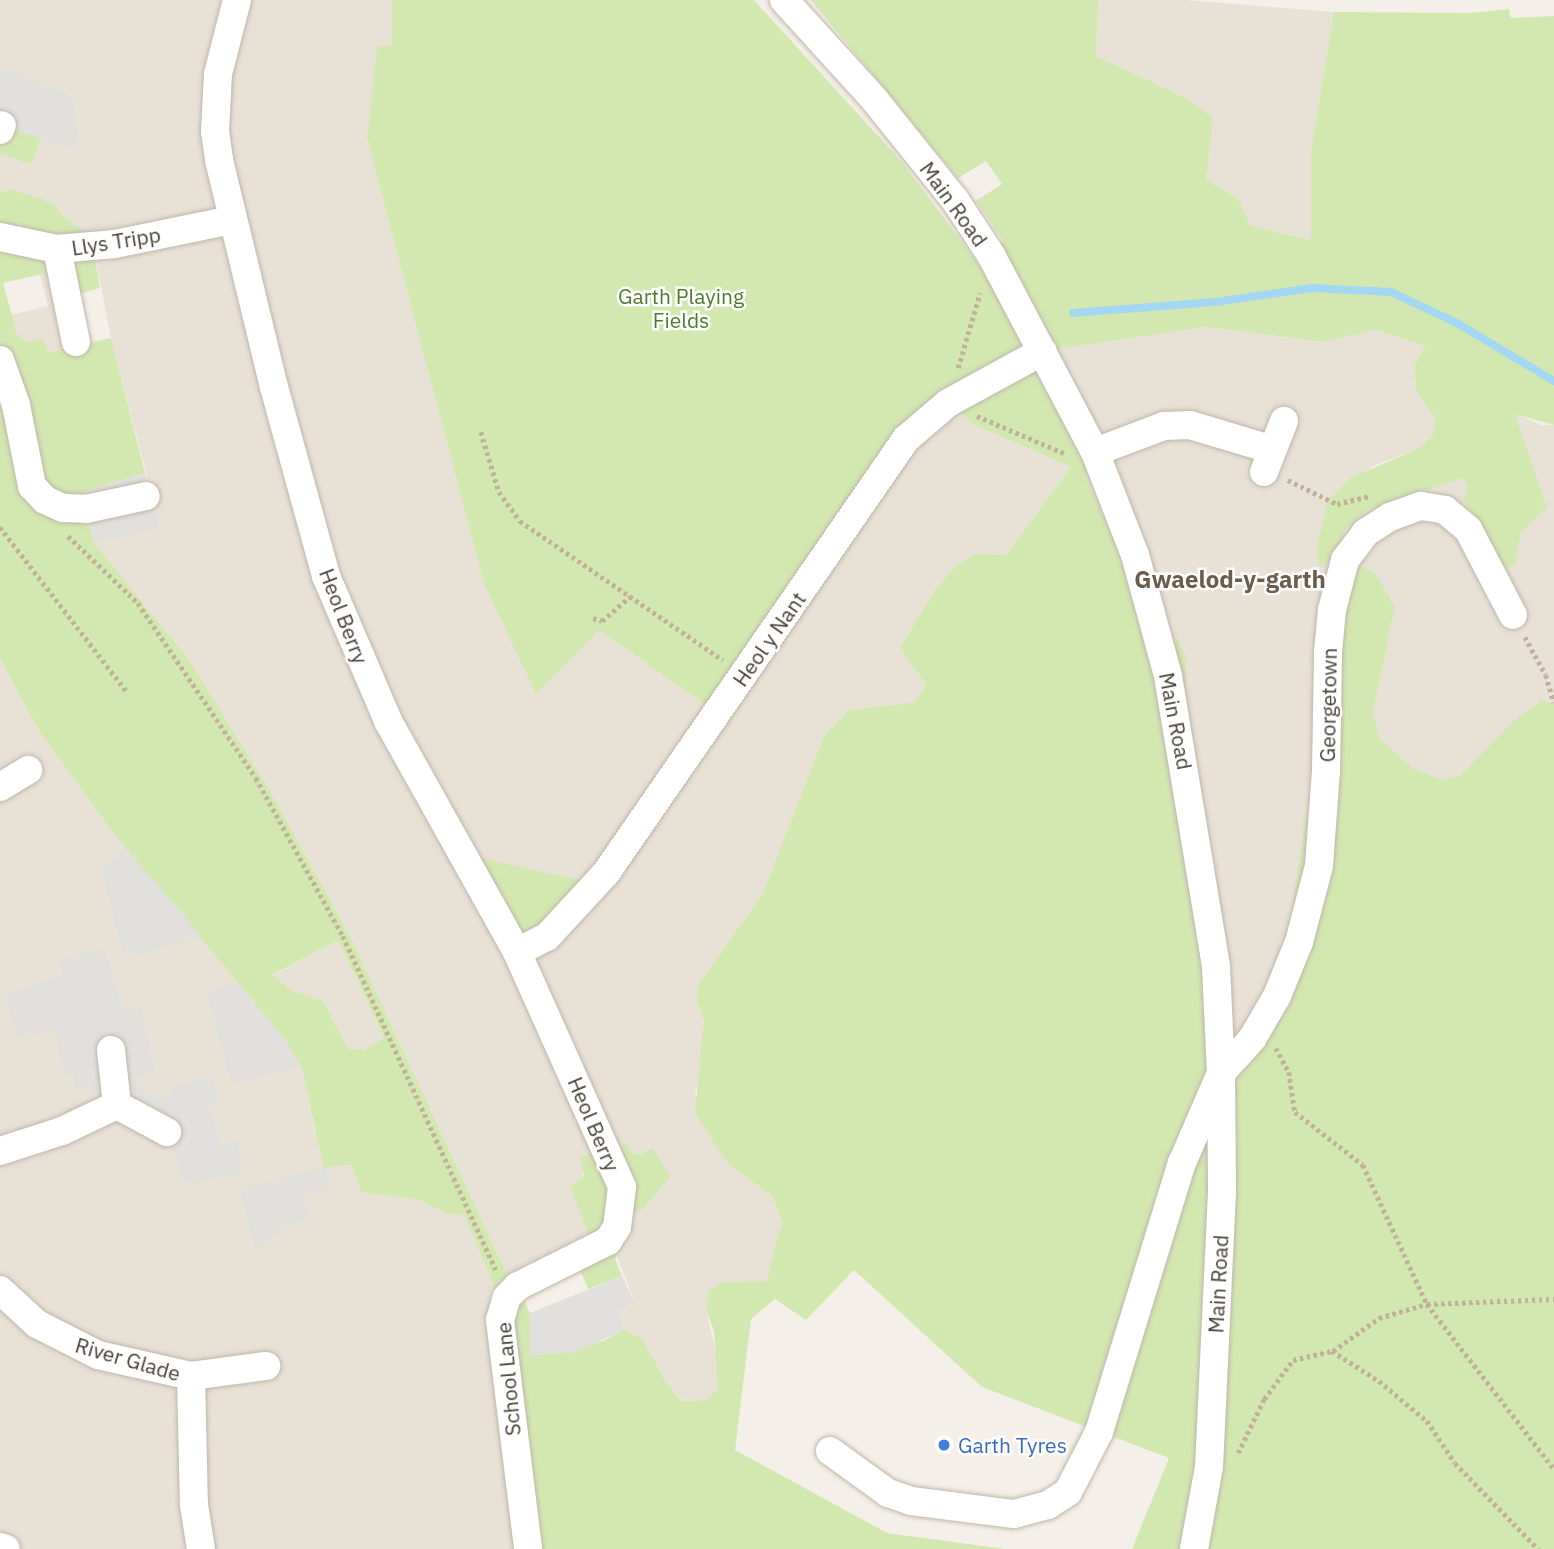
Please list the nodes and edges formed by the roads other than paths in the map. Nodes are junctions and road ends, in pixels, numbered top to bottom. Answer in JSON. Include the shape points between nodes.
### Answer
{"nodes":[{"id":1,"x":237,"y":0,"type":"edge"},
{"id":2,"x":784,"y":0,"type":"edge"},
{"id":3,"x":232,"y":220,"type":"junction"},
{"id":4,"x":0,"y":237,"type":"edge"},
{"id":5,"x":57,"y":249,"type":"junction"},
{"id":6,"x":76,"y":342,"type":"dead end"},
{"id":7,"x":1043,"y":351,"type":"junction"},
{"id":8,"x":0,"y":359,"type":"edge"},
{"id":9,"x":8,"y":407,"type":"edge"},
{"id":10,"x":1284,"y":421,"type":"dead end"},
{"id":11,"x":1095,"y":452,"type":"junction"},
{"id":12,"x":146,"y":496,"type":"dead end"},
{"id":13,"x":1513,"y":615,"type":"road end"},
{"id":14,"x":28,"y":770,"type":"dead end"},
{"id":15,"x":0,"y":787,"type":"edge"},
{"id":16,"x":517,"y":952,"type":"junction"},
{"id":17,"x":111,"y":1050,"type":"dead end"},
{"id":18,"x":1220,"y":1073,"type":"junction"},
{"id":19,"x":117,"y":1105,"type":"junction"},
{"id":20,"x":167,"y":1132,"type":"dead end"},
{"id":21,"x":0,"y":1151,"type":"edge"},
{"id":22,"x":622,"y":1187,"type":"joint"},
{"id":23,"x":0,"y":1290,"type":"edge"},
{"id":24,"x":266,"y":1366,"type":"dead end"},
{"id":25,"x":191,"y":1376,"type":"junction"},
{"id":26,"x":830,"y":1451,"type":"dead end"},
{"id":27,"x":0,"y":1547,"type":"edge"},
{"id":28,"x":6,"y":1549,"type":"edge"},
{"id":29,"x":201,"y":1549,"type":"edge"},
{"id":30,"x":528,"y":1549,"type":"edge"},
{"id":31,"x":1194,"y":1549,"type":"edge"}],
"edges":[{"from":1,"to":3,"type":"street","name":"Heol Berry","via":[[226,35],[215,105],[218,151]]},
{"from":2,"to":7,"type":"street","name":"Main Road","via":[[874,99],[955,200]]},
{"from":3,"to":5,"type":"street","name":"Llys Tripp","via":[[115,244]]},
{"from":3,"to":16,"type":"street","name":"Heol Berry","via":[[326,576],[388,721]]},
{"from":4,"to":5,"type":"street","name":"Llys Tripp"},
{"from":5,"to":6,"type":"street"},
{"from":7,"to":11,"type":"street","name":"Main Road"},
{"from":7,"to":16,"type":"street","name":"Heol y Nant","via":[[948,403],[906,439],[574,913],[547,937]]},
{"from":8,"to":9,"type":"street"},
{"from":9,"to":12,"type":"street","via":[[32,486],[62,508],[86,509]]},
{"from":10,"to":11,"type":"street","via":[[1267,461],[1190,425],[1164,426]]},
{"from":11,"to":18,"type":"street","name":"Main Road","via":[[1135,555],[1168,676],[1216,967]]},
{"from":13,"to":18,"type":"street","name":"Georgetown","via":[[1468,529],[1445,510],[1420,506],[1390,517],[1364,533],[1345,560],[1332,610],[1328,652],[1319,866],[1299,942],[1277,996],[1252,1039]]},
{"from":14,"to":15,"type":"street"},
{"from":16,"to":22,"type":"street","name":"Heol Berry"},
{"from":17,"to":19,"type":"street"},
{"from":18,"to":26,"type":"street","via":[[1166,1204],[1099,1432],[1068,1492],[1048,1505],[1014,1514],[912,1501],[888,1493]]},
{"from":18,"to":31,"type":"street","name":"Main Road","via":[[1222,1192],[1209,1467]]},
{"from":19,"to":20,"type":"street"},
{"from":19,"to":21,"type":"street","via":[[62,1131]]},
{"from":22,"to":30,"type":"street","name":"School Lane","via":[[617,1227],[608,1241],[519,1286],[507,1297],[500,1328]]},
{"from":23,"to":25,"type":"street","name":"River Glade","via":[[37,1324],[66,1341],[133,1365]]},
{"from":24,"to":25,"type":"street","name":"River Glade"},
{"from":25,"to":29,"type":"street","name":"River Glade","via":[[194,1505]]},
{"from":27,"to":28,"type":"street"}]}
